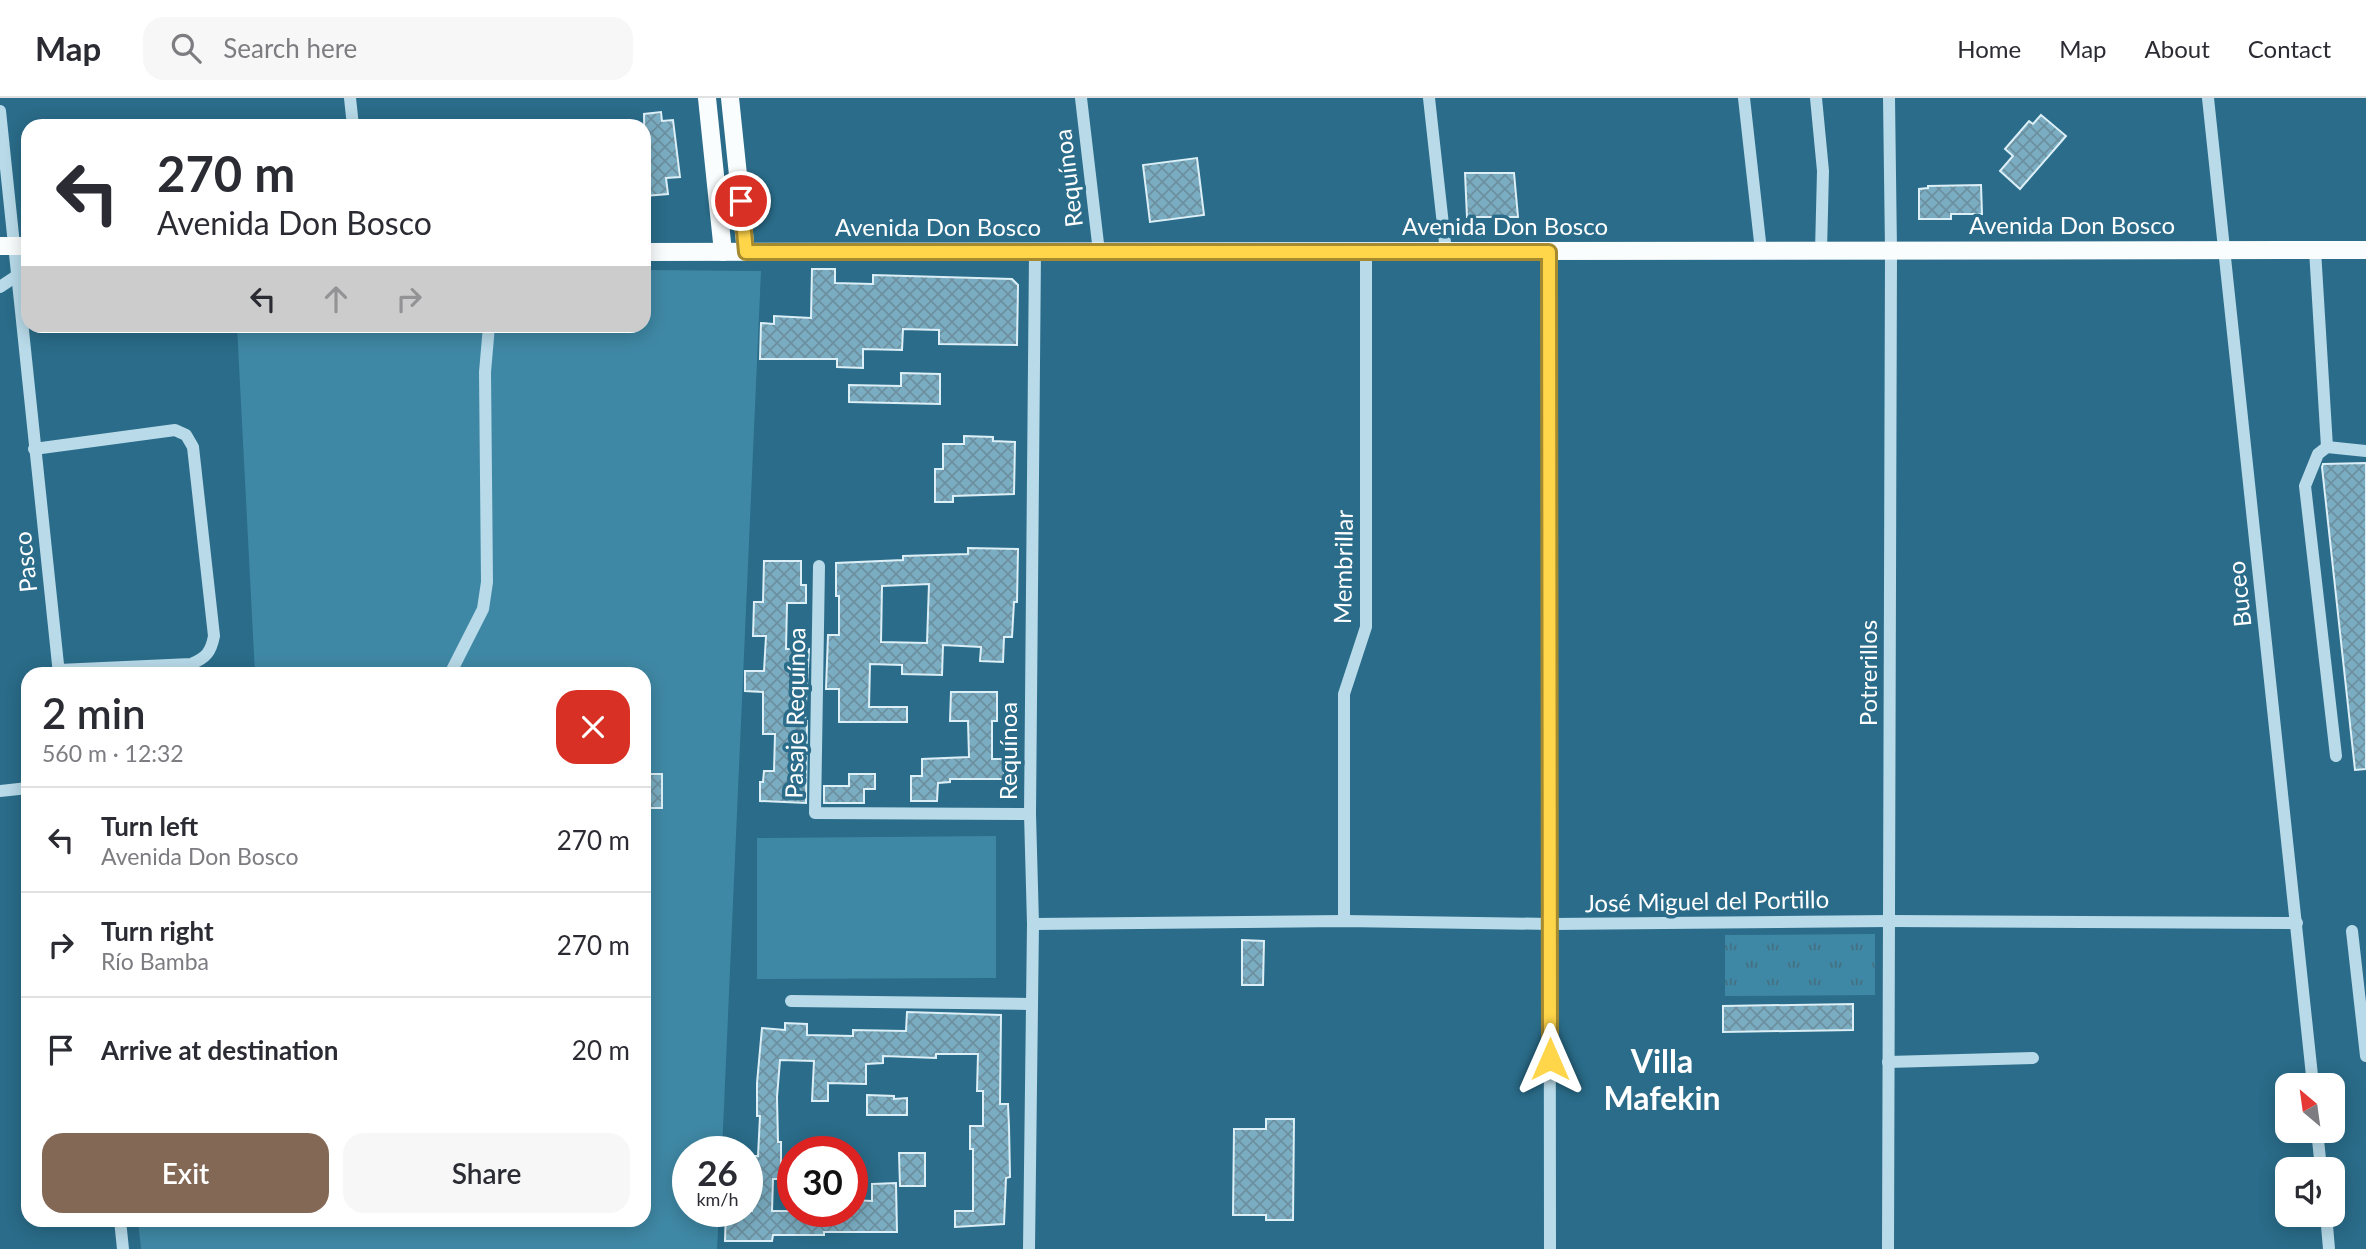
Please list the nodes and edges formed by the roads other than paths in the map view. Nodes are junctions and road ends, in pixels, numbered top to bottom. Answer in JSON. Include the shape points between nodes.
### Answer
{"nodes":[{"id":1,"x":350,"y":98,"type":"edge"},
{"id":2,"x":707,"y":98,"type":"edge"},
{"id":3,"x":730,"y":98,"type":"edge"},
{"id":4,"x":1081,"y":98,"type":"edge"},
{"id":5,"x":1429,"y":98,"type":"edge"},
{"id":6,"x":1744,"y":98,"type":"edge"},
{"id":7,"x":1816,"y":98,"type":"edge"},
{"id":8,"x":1889,"y":98,"type":"edge"},
{"id":9,"x":2208,"y":98,"type":"edge"},
{"id":10,"x":0,"y":111,"type":"edge"},
{"id":11,"x":352,"y":119,"type":"edge"},
{"id":12,"x":14,"y":246,"type":"edge"},
{"id":13,"x":2225,"y":250,"type":"junction"},
{"id":14,"x":2315,"y":250,"type":"junction"},
{"id":15,"x":2366,"y":250,"type":"edge"},
{"id":16,"x":1762,"y":251,"type":"junction"},
{"id":17,"x":1821,"y":251,"type":"junction"},
{"id":18,"x":1891,"y":251,"type":"junction"},
{"id":19,"x":651,"y":252,"type":"edge"},
{"id":20,"x":723,"y":252,"type":"junction"},
{"id":21,"x":746,"y":252,"type":"junction"},
{"id":22,"x":1099,"y":252,"type":"junction"},
{"id":23,"x":1366,"y":252,"type":"junction"},
{"id":24,"x":1446,"y":252,"type":"junction"},
{"id":25,"x":1549,"y":252,"type":"junction"},
{"id":26,"x":1035,"y":253,"type":"junction"},
{"id":27,"x":18,"y":275,"type":"junction"},
{"id":28,"x":0,"y":287,"type":"edge"},
{"id":29,"x":21,"y":308,"type":"edge"},
{"id":30,"x":23,"y":333,"type":"edge"},
{"id":31,"x":488,"y":333,"type":"edge"},
{"id":32,"x":2327,"y":447,"type":"junction"},
{"id":33,"x":34,"y":449,"type":"junction"},
{"id":34,"x":2366,"y":451,"type":"edge"},
{"id":35,"x":819,"y":566,"type":"dead end"},
{"id":36,"x":58,"y":667,"type":"edge"},
{"id":37,"x":142,"y":667,"type":"edge"},
{"id":38,"x":454,"y":667,"type":"edge"},
{"id":39,"x":2336,"y":756,"type":"dead end"},
{"id":40,"x":21,"y":789,"type":"edge"},
{"id":41,"x":0,"y":791,"type":"edge"},
{"id":42,"x":1030,"y":814,"type":"junction"},
{"id":43,"x":1344,"y":921,"type":"junction"},
{"id":44,"x":1889,"y":921,"type":"junction"},
{"id":45,"x":2297,"y":923,"type":"junction"},
{"id":46,"x":1033,"y":924,"type":"junction"},
{"id":47,"x":1551,"y":924,"type":"junction"},
{"id":48,"x":2352,"y":931,"type":"dead end"},
{"id":49,"x":791,"y":1001,"type":"dead end"},
{"id":50,"x":1031,"y":1004,"type":"junction"},
{"id":51,"x":2366,"y":1056,"type":"edge"},
{"id":52,"x":2033,"y":1058,"type":"dead end"},
{"id":53,"x":1888,"y":1062,"type":"junction"},
{"id":54,"x":2312,"y":1073,"type":"edge"},
{"id":55,"x":121,"y":1227,"type":"edge"},
{"id":56,"x":2327,"y":1227,"type":"edge"},
{"id":57,"x":124,"y":1249,"type":"edge"},
{"id":58,"x":1029,"y":1249,"type":"edge"},
{"id":59,"x":1550,"y":1249,"type":"edge"},
{"id":60,"x":1888,"y":1249,"type":"edge"},
{"id":61,"x":2329,"y":1249,"type":"edge"}],
"edges":[{"from":1,"to":11,"type":"street"},
{"from":2,"to":20,"type":"main road"},
{"from":3,"to":21,"type":"main road"},
{"from":4,"to":22,"type":"street","name":"Requínoa"},
{"from":5,"to":24,"type":"street"},
{"from":6,"to":16,"type":"street"},
{"from":7,"to":17,"type":"street","via":[[1823,171]]},
{"from":8,"to":18,"type":"street","name":"Potrerillos"},
{"from":9,"to":13,"type":"street","name":"Buceo"},
{"from":10,"to":12,"type":"street","name":"Pasco"},
{"from":12,"to":27,"type":"street","name":"Pasco"},
{"from":13,"to":14,"type":"main road","name":"Avenida Don Bosco"},
{"from":13,"to":18,"type":"main road","name":"Avenida Don Bosco"},
{"from":13,"to":45,"type":"street","name":"Buceo"},
{"from":14,"to":15,"type":"main road","name":"Avenida Don Bosco"},
{"from":14,"to":32,"type":"street"},
{"from":16,"to":17,"type":"main road","name":"Avenida Don Bosco"},
{"from":16,"to":25,"type":"main road","name":"Avenida Don Bosco"},
{"from":17,"to":18,"type":"main road","name":"Avenida Don Bosco"},
{"from":18,"to":44,"type":"street","name":"Potrerillos"},
{"from":19,"to":20,"type":"main road","name":"Avenida Don Bosco"},
{"from":20,"to":21,"type":"main road","name":"Avenida Don Bosco"},
{"from":21,"to":26,"type":"main road","name":"Avenida Don Bosco"},
{"from":22,"to":23,"type":"main road","name":"Avenida Don Bosco"},
{"from":22,"to":26,"type":"main road","name":"Avenida Don Bosco"},
{"from":23,"to":24,"type":"main road","name":"Avenida Don Bosco"},
{"from":23,"to":43,"type":"street","name":"Membrillar","via":[[1366,627],[1344,694]]},
{"from":24,"to":25,"type":"main road","name":"Avenida Don Bosco"},
{"from":25,"to":47,"type":"street"},
{"from":26,"to":42,"type":"street","name":"Requínoa"},
{"from":27,"to":28,"type":"street"},
{"from":27,"to":29,"type":"street","name":"Pasco"},
{"from":30,"to":33,"type":"street","name":"Pasco"},
{"from":31,"to":38,"type":"street","via":[[487,582],[483,609]]},
{"from":32,"to":34,"type":"street"},
{"from":32,"to":39,"type":"street","via":[[2318,454],[2305,486]]},
{"from":33,"to":36,"type":"street","name":"Pasco"},
{"from":33,"to":37,"type":"street","via":[[175,430],[186,435],[193,447],[212,650],[191,664]]},
{"from":35,"to":42,"type":"street","name":"Pasaje Requínoa","via":[[815,813]]},
{"from":40,"to":41,"type":"street"},
{"from":42,"to":46,"type":"street","name":"Requínoa"},
{"from":43,"to":46,"type":"street","name":"José Miguel del Portillo"},
{"from":43,"to":47,"type":"street","name":"José Miguel del Portillo"},
{"from":44,"to":45,"type":"street","name":"José Miguel del Portillo"},
{"from":44,"to":47,"type":"street","name":"José Miguel del Portillo"},
{"from":44,"to":53,"type":"street","name":"Potrerillos"},
{"from":45,"to":54,"type":"street","name":"Buceo"},
{"from":46,"to":50,"type":"street","name":"Requínoa"},
{"from":47,"to":59,"type":"street"},
{"from":48,"to":51,"type":"street"},
{"from":49,"to":50,"type":"street"},
{"from":50,"to":58,"type":"street","name":"Requínoa"},
{"from":52,"to":53,"type":"street"},
{"from":53,"to":60,"type":"street","name":"Potrerillos"},
{"from":55,"to":57,"type":"street"},
{"from":56,"to":61,"type":"street"}]}
